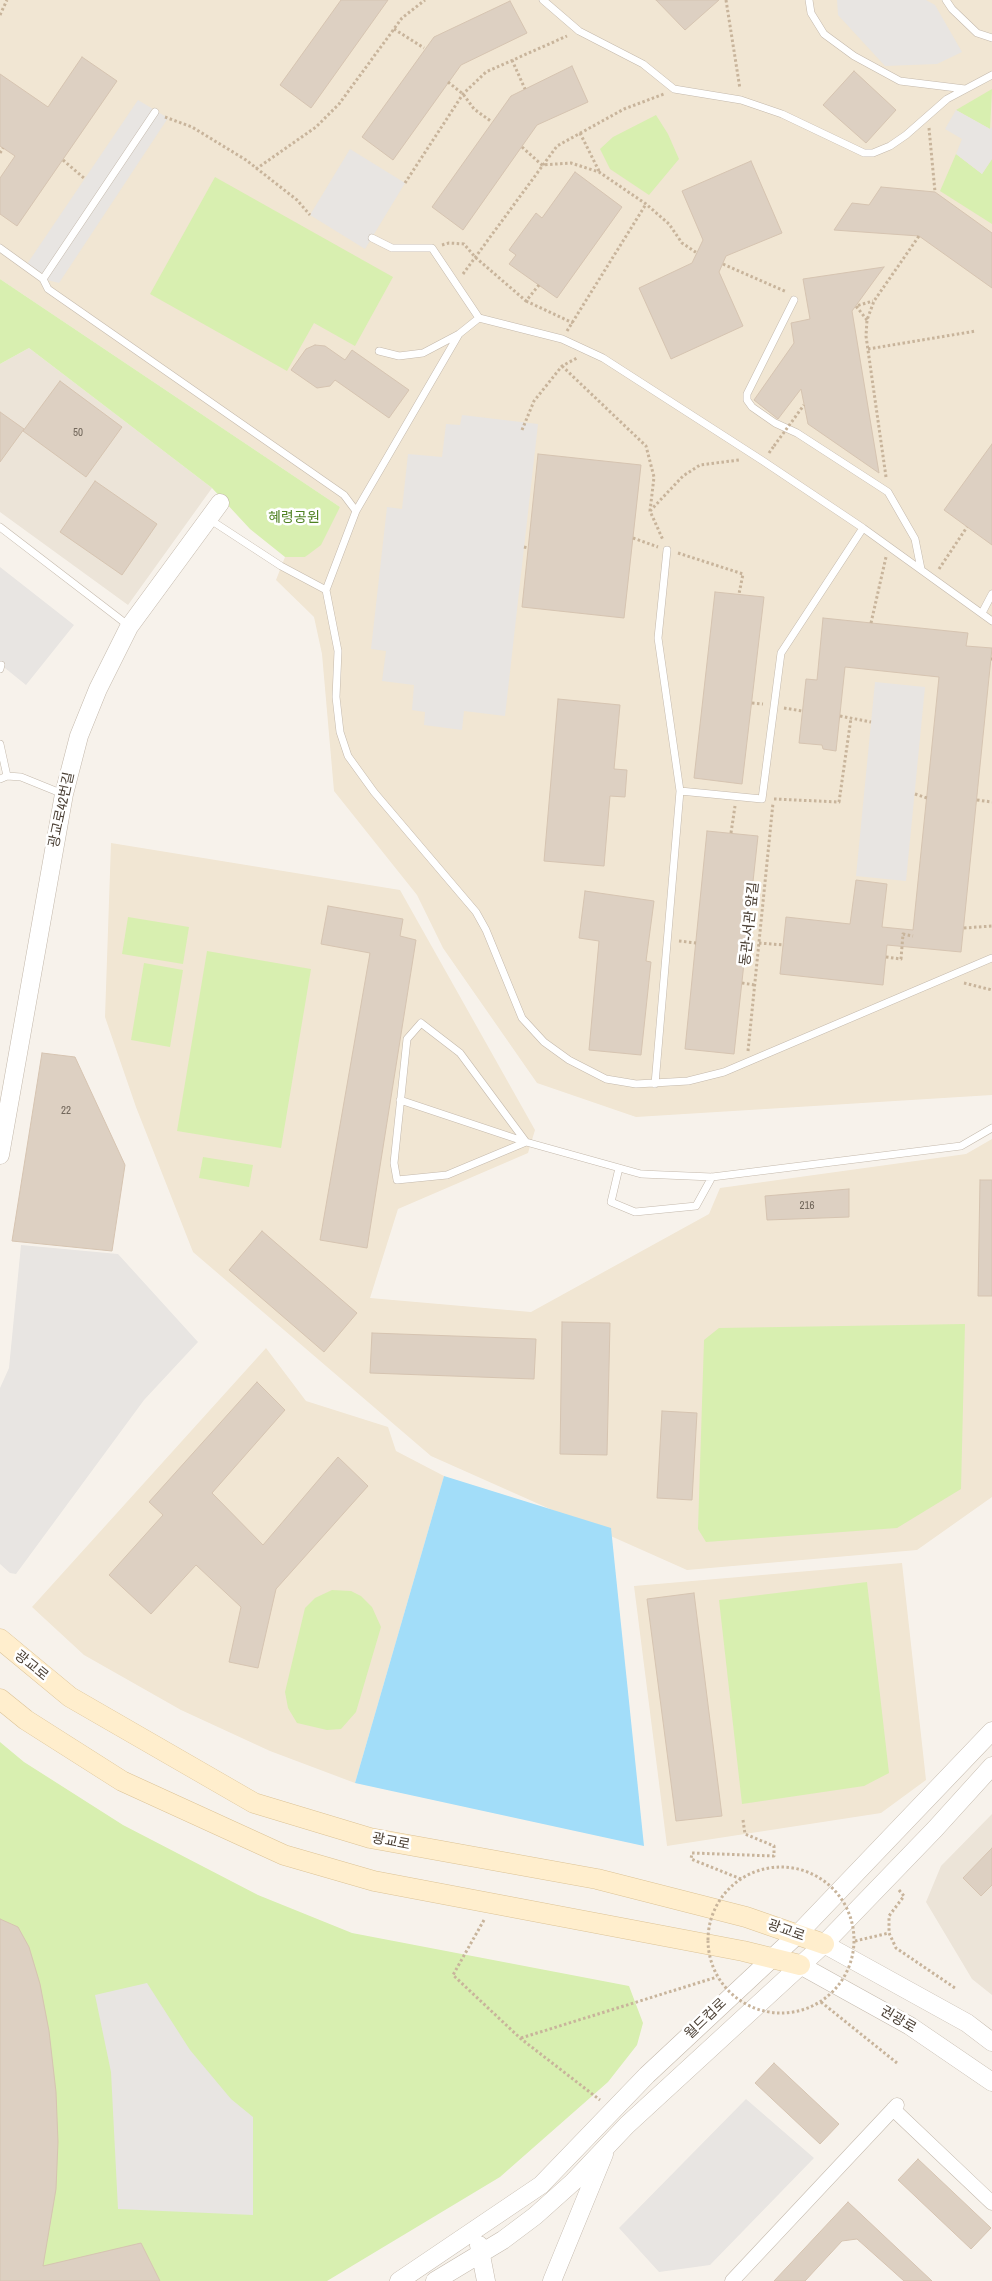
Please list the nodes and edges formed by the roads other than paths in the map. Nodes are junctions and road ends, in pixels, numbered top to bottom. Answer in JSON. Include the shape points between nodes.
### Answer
{"nodes":[{"id":1,"x":543,"y":0,"type":"edge"},
{"id":2,"x":809,"y":0,"type":"edge"},
{"id":3,"x":946,"y":0,"type":"edge"},
{"id":4,"x":992,"y":38,"type":"edge"},
{"id":5,"x":992,"y":75,"type":"edge"},
{"id":6,"x":965,"y":89,"type":"junction"},
{"id":7,"x":155,"y":112,"type":"road end"},
{"id":8,"x":372,"y":238,"type":"dead end"},
{"id":9,"x":0,"y":248,"type":"edge"},
{"id":10,"x":43,"y":279,"type":"junction"},
{"id":11,"x":794,"y":300,"type":"dead end"},
{"id":12,"x":479,"y":318,"type":"junction"},
{"id":13,"x":459,"y":334,"type":"junction"},
{"id":14,"x":380,"y":351,"type":"dead end"},
{"id":15,"x":220,"y":503,"type":"dead end"},
{"id":16,"x":356,"y":511,"type":"junction"},
{"id":17,"x":208,"y":519,"type":"junction"},
{"id":18,"x":0,"y":527,"type":"edge"},
{"id":19,"x":863,"y":528,"type":"junction"},
{"id":20,"x":667,"y":550,"type":"road end"},
{"id":21,"x":921,"y":569,"type":"junction"},
{"id":22,"x":326,"y":590,"type":"junction"},
{"id":23,"x":992,"y":594,"type":"edge"},
{"id":24,"x":982,"y":612,"type":"junction"},
{"id":25,"x":992,"y":620,"type":"edge"},
{"id":26,"x":129,"y":626,"type":"junction"},
{"id":27,"x":0,"y":665,"type":"edge"},
{"id":28,"x":0,"y":669,"type":"edge"},
{"id":29,"x":0,"y":744,"type":"edge"},
{"id":30,"x":3,"y":777,"type":"edge"},
{"id":31,"x":680,"y":791,"type":"junction"},
{"id":32,"x":64,"y":794,"type":"junction"},
{"id":33,"x":992,"y":958,"type":"edge"},
{"id":34,"x":655,"y":1084,"type":"junction"},
{"id":35,"x":400,"y":1100,"type":"junction"},
{"id":36,"x":992,"y":1128,"type":"edge"},
{"id":37,"x":526,"y":1142,"type":"junction"},
{"id":38,"x":0,"y":1155,"type":"edge"},
{"id":39,"x":619,"y":1168,"type":"junction"},
{"id":40,"x":712,"y":1178,"type":"junction"},
{"id":41,"x":0,"y":1640,"type":"edge"},
{"id":42,"x":0,"y":1700,"type":"edge"},
{"id":43,"x":992,"y":1731,"type":"edge"},
{"id":44,"x":992,"y":1766,"type":"edge"},
{"id":45,"x":798,"y":1935,"type":"junction"},
{"id":46,"x":824,"y":1944,"type":"junction"},
{"id":47,"x":770,"y":1959,"type":"junction"},
{"id":48,"x":800,"y":1965,"type":"junction"},
{"id":49,"x":992,"y":2042,"type":"edge"},
{"id":50,"x":992,"y":2082,"type":"edge"},
{"id":51,"x":608,"y":2144,"type":"junction"},
{"id":52,"x":992,"y":2203,"type":"edge"},
{"id":53,"x":474,"y":2231,"type":"junction"},
{"id":54,"x":482,"y":2254,"type":"junction"},
{"id":55,"x":399,"y":2281,"type":"edge"},
{"id":56,"x":435,"y":2281,"type":"edge"},
{"id":57,"x":486,"y":2281,"type":"edge"},
{"id":58,"x":552,"y":2281,"type":"edge"},
{"id":59,"x":732,"y":2281,"type":"edge"}],
"edges":[{"from":1,"to":6,"type":"lane","via":[[579,31],[642,64],[674,89],[741,100],[782,114],[864,153],[890,146]]},
{"from":2,"to":6,"type":"lane","via":[[811,13],[824,34],[854,56],[900,81]]},
{"from":3,"to":4,"type":"lane","via":[[977,33]]},
{"from":5,"to":6,"type":"lane"},
{"from":7,"to":10,"type":"lane"},
{"from":8,"to":12,"type":"lane","via":[[392,248],[432,248]]},
{"from":9,"to":10,"type":"lane"},
{"from":10,"to":16,"type":"lane","via":[[48,289],[344,495]]},
{"from":11,"to":21,"type":"lane","via":[[747,394],[747,400],[775,423],[797,433],[888,492],[915,539]]},
{"from":12,"to":13,"type":"lane"},
{"from":12,"to":19,"type":"lane","via":[[562,339],[589,351],[633,376]]},
{"from":13,"to":14,"type":"lane","via":[[423,353],[399,356]]},
{"from":13,"to":16,"type":"lane"},
{"from":15,"to":17,"type":"street","name":"광교로42번길"},
{"from":16,"to":22,"type":"lane"},
{"from":17,"to":22,"type":"lane","via":[[281,566]]},
{"from":17,"to":26,"type":"street","name":"광교로42번길"},
{"from":18,"to":26,"type":"lane"},
{"from":19,"to":21,"type":"lane"},
{"from":19,"to":31,"type":"lane","via":[[781,653],[762,798]]},
{"from":20,"to":31,"type":"lane","via":[[658,638]]},
{"from":21,"to":24,"type":"lane"},
{"from":22,"to":34,"type":"lane","via":[[338,651],[336,697],[340,732],[348,756],[358,772],[476,912],[522,1018],[544,1042],[569,1060],[606,1079]]},
{"from":23,"to":24,"type":"lane"},
{"from":24,"to":25,"type":"lane"},
{"from":26,"to":32,"type":"street","name":"광교로42번길","via":[[79,736]]},
{"from":27,"to":28,"type":"lane"},
{"from":29,"to":30,"type":"lane"},
{"from":30,"to":32,"type":"lane","via":[[21,777]]},
{"from":31,"to":34,"type":"lane"},
{"from":32,"to":38,"type":"street","name":"광교로42번길"},
{"from":33,"to":34,"type":"lane","via":[[724,1072],[688,1081]]},
{"from":35,"to":37,"type":"lane"},
{"from":35,"to":37,"type":"lane","via":[[394,1163],[397,1180],[447,1176]]},
{"from":35,"to":37,"type":"lane","via":[[407,1039],[421,1023],[460,1053]]},
{"from":36,"to":40,"type":"lane","via":[[961,1146]]},
{"from":37,"to":39,"type":"lane"},
{"from":39,"to":40,"type":"lane","via":[[641,1174]]},
{"from":39,"to":40,"type":"lane","via":[[611,1202],[635,1212],[696,1206]]},
{"from":41,"to":45,"type":"main road","name":"광교로","via":[[70,1697],[254,1803],[370,1838],[597,1879],[746,1917]]},
{"from":42,"to":47,"type":"main road","name":"광교로","via":[[122,1781],[284,1855],[374,1881],[743,1950]]},
{"from":43,"to":45,"type":"street","name":"월드컵로"},
{"from":44,"to":46,"type":"street","name":"월드컵로"},
{"from":45,"to":46,"type":"main road","name":"광교로"},
{"from":45,"to":47,"type":"street","name":"월드컵로"},
{"from":46,"to":48,"type":"street","name":"월드컵로"},
{"from":46,"to":49,"type":"street","via":[[958,2018]]},
{"from":47,"to":48,"type":"main road","name":"광교로"},
{"from":47,"to":53,"type":"street","name":"월드컵로","via":[[647,2075],[541,2185]]},
{"from":48,"to":50,"type":"street","name":"권광로","via":[[910,2026]]},
{"from":48,"to":51,"type":"street","name":"월드컵로"},
{"from":51,"to":54,"type":"street","name":"월드컵로","via":[[535,2216]]},
{"from":51,"to":58,"type":"street"},
{"from":52,"to":59,"type":"street","via":[[895,2107]]},
{"from":53,"to":54,"type":"street"},
{"from":53,"to":55,"type":"street","name":"월드컵로"},
{"from":54,"to":56,"type":"street","name":"월드컵로"},
{"from":54,"to":57,"type":"street"}]}
